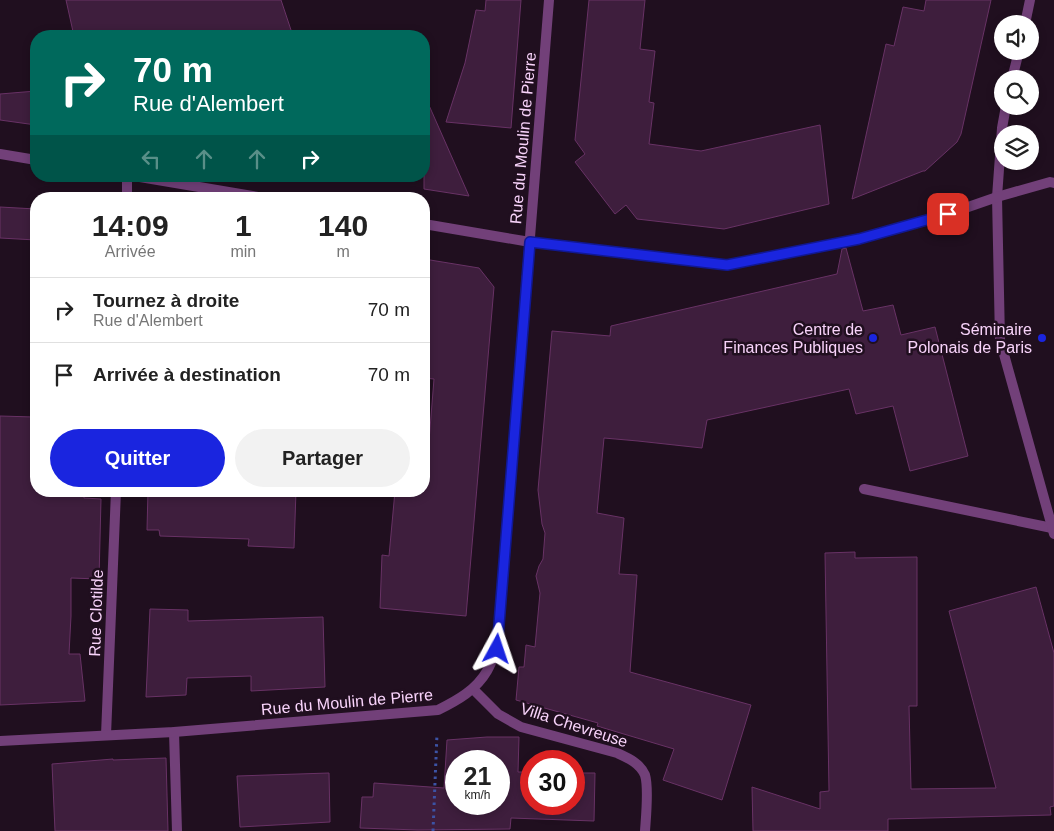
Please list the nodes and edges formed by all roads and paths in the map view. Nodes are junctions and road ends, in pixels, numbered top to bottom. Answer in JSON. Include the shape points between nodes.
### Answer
{"nodes":[{"id":1,"x":549,"y":0,"type":"edge"},
{"id":2,"x":1030,"y":0,"type":"edge"},
{"id":3,"x":1027,"y":15,"type":"edge"},
{"id":4,"x":1004,"y":115,"type":"edge"},
{"id":5,"x":0,"y":154,"type":"edge"},
{"id":6,"x":30,"y":159,"type":"edge"},
{"id":7,"x":169,"y":182,"type":"edge"},
{"id":8,"x":1054,"y":182,"type":"edge"},
{"id":9,"x":229,"y":192,"type":"edge"},
{"id":10,"x":998,"y":197,"type":"junction"},
{"id":11,"x":430,"y":225,"type":"edge"},
{"id":12,"x":530,"y":242,"type":"junction"},
{"id":13,"x":864,"y":489,"type":"dead end"},
{"id":14,"x":116,"y":497,"type":"edge"},
{"id":15,"x":1053,"y":531,"type":"edge"},
{"id":16,"x":473,"y":689,"type":"junction"},
{"id":17,"x":438,"y":710,"type":"junction"},
{"id":18,"x":174,"y":732,"type":"junction"},
{"id":19,"x":106,"y":735,"type":"junction"},
{"id":20,"x":0,"y":741,"type":"edge"},
{"id":21,"x":177,"y":831,"type":"edge"},
{"id":22,"x":432,"y":831,"type":"edge"},
{"id":23,"x":645,"y":831,"type":"edge"}],
"edges":[{"from":1,"to":12,"type":"street","name":"Rue du Moulin de Pierre"},
{"from":2,"to":3,"type":"street"},
{"from":4,"to":10,"type":"street"},
{"from":5,"to":6,"type":"street"},
{"from":7,"to":9,"type":"street"},
{"from":8,"to":10,"type":"street"},
{"from":10,"to":12,"type":"street","via":[[859,239],[727,265]]},
{"from":10,"to":15,"type":"street","via":[[1000,340]]},
{"from":11,"to":12,"type":"street"},
{"from":12,"to":16,"type":"street","name":"Rue du Moulin de Pierre","via":[[497,649],[487,671]]},
{"from":13,"to":15,"type":"street"},
{"from":14,"to":19,"type":"street","name":"Rue Clotilde"},
{"from":16,"to":17,"type":"street","name":"Rue du Moulin de Pierre"},
{"from":16,"to":23,"type":"street","name":"Villa Chevreuse","via":[[498,714],[521,727],[617,754],[638,766],[644,775],[646,790]]},
{"from":17,"to":18,"type":"street","name":"Rue du Moulin de Pierre"},
{"from":17,"to":22,"type":"path"},
{"from":18,"to":19,"type":"street","name":"Rue du Moulin de Pierre"},
{"from":18,"to":21,"type":"street"},
{"from":19,"to":20,"type":"street","name":"Rue du Moulin de Pierre"}]}
